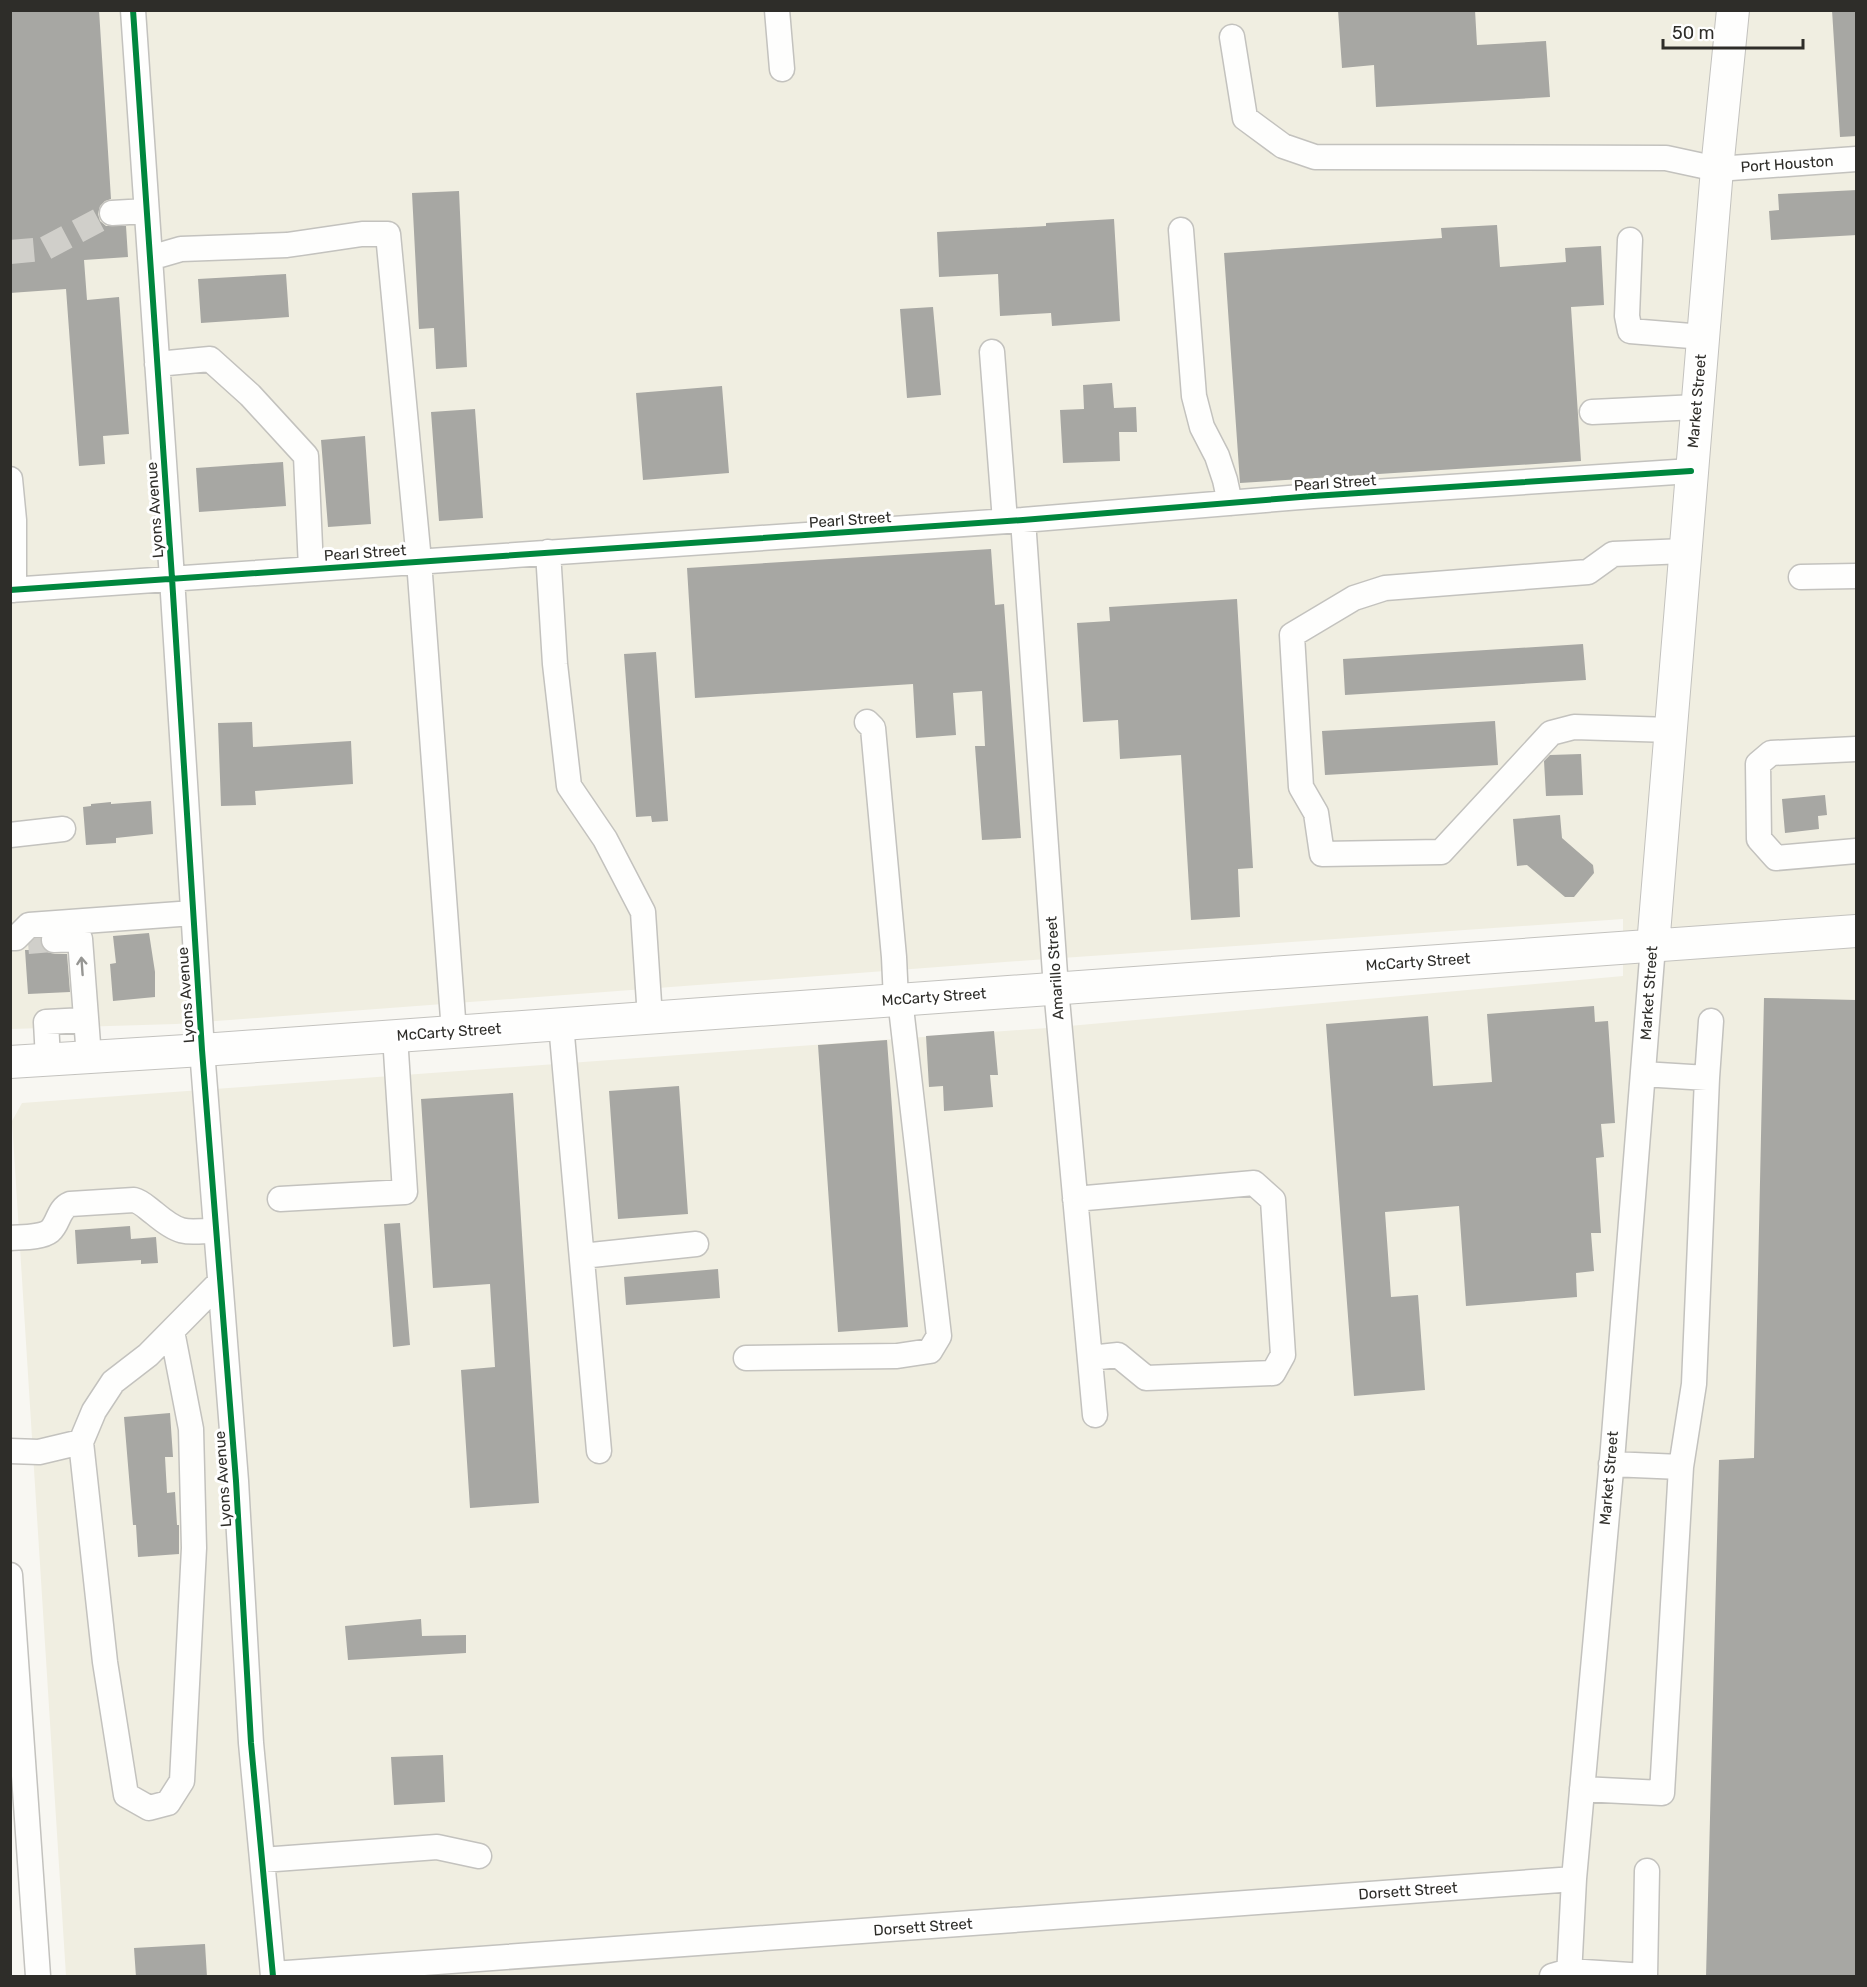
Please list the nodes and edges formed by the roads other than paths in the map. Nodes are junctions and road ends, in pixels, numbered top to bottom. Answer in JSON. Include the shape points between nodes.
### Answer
{"nodes":[{"id":1,"x":132,"y":10,"type":"edge"},
{"id":2,"x":777,"y":10,"type":"edge"},
{"id":3,"x":1733,"y":10,"type":"edge"},
{"id":4,"x":1232,"y":37,"type":"dead end"},
{"id":5,"x":782,"y":69,"type":"dead end"},
{"id":6,"x":1857,"y":159,"type":"edge"},
{"id":7,"x":1717,"y":169,"type":"junction"},
{"id":8,"x":146,"y":211,"type":"junction"},
{"id":9,"x":112,"y":213,"type":"tunnel mouth"},
{"id":10,"x":1181,"y":230,"type":"dead end"},
{"id":11,"x":1630,"y":240,"type":"dead end"},
{"id":12,"x":150,"y":258,"type":"junction"},
{"id":13,"x":1702,"y":337,"type":"junction"},
{"id":14,"x":992,"y":352,"type":"dead end"},
{"id":15,"x":157,"y":364,"type":"junction"},
{"id":16,"x":1697,"y":407,"type":"junction"},
{"id":17,"x":1592,"y":412,"type":"dead end"},
{"id":18,"x":1691,"y":471,"type":"junction"},
{"id":19,"x":10,"y":479,"type":"edge"},
{"id":20,"x":1230,"y":503,"type":"junction"},
{"id":21,"x":1014,"y":520,"type":"junction"},
{"id":22,"x":1685,"y":551,"type":"junction"},
{"id":23,"x":548,"y":552,"type":"junction"},
{"id":24,"x":419,"y":561,"type":"junction"},
{"id":25,"x":311,"y":569,"type":"junction"},
{"id":26,"x":1857,"y":576,"type":"edge"},
{"id":27,"x":1801,"y":577,"type":"dead end"},
{"id":28,"x":172,"y":578,"type":"junction"},
{"id":29,"x":12,"y":590,"type":"edge"},
{"id":30,"x":867,"y":722,"type":"dead end"},
{"id":31,"x":1671,"y":730,"type":"junction"},
{"id":32,"x":1857,"y":749,"type":"edge"},
{"id":33,"x":63,"y":829,"type":"dead end"},
{"id":34,"x":10,"y":835,"type":"edge"},
{"id":35,"x":1857,"y":851,"type":"edge"},
{"id":36,"x":193,"y":913,"type":"junction"},
{"id":37,"x":79,"y":930,"type":"junction"},
{"id":38,"x":1857,"y":932,"type":"edge"},
{"id":39,"x":18,"y":939,"type":"edge"},
{"id":40,"x":54,"y":940,"type":"tunnel mouth"},
{"id":41,"x":1653,"y":945,"type":"junction"},
{"id":42,"x":1056,"y":988,"type":"junction"},
{"id":43,"x":898,"y":999,"type":"junction"},
{"id":44,"x":650,"y":1018,"type":"junction"},
{"id":45,"x":85,"y":1020,"type":"junction"},
{"id":46,"x":1711,"y":1021,"type":"dead end"},
{"id":47,"x":561,"y":1024,"type":"junction"},
{"id":48,"x":454,"y":1032,"type":"junction"},
{"id":49,"x":394,"y":1036,"type":"junction"},
{"id":50,"x":202,"y":1050,"type":"junction"},
{"id":51,"x":89,"y":1057,"type":"junction"},
{"id":52,"x":48,"y":1059,"type":"junction"},
{"id":53,"x":10,"y":1062,"type":"edge"},
{"id":54,"x":1643,"y":1074,"type":"junction"},
{"id":55,"x":1707,"y":1078,"type":"junction"},
{"id":56,"x":280,"y":1199,"type":"dead end"},
{"id":57,"x":1075,"y":1199,"type":"junction"},
{"id":58,"x":216,"y":1230,"type":"junction"},
{"id":59,"x":10,"y":1238,"type":"edge"},
{"id":60,"x":696,"y":1244,"type":"dead end"},
{"id":61,"x":582,"y":1256,"type":"junction"},
{"id":62,"x":220,"y":1282,"type":"junction"},
{"id":63,"x":172,"y":1331,"type":"junction"},
{"id":64,"x":746,"y":1358,"type":"dead end"},
{"id":65,"x":1090,"y":1358,"type":"junction"},
{"id":66,"x":1095,"y":1415,"type":"dead end"},
{"id":67,"x":81,"y":1442,"type":"junction"},
{"id":68,"x":10,"y":1451,"type":"edge"},
{"id":69,"x":599,"y":1451,"type":"dead end"},
{"id":70,"x":1611,"y":1464,"type":"junction"},
{"id":71,"x":1681,"y":1467,"type":"junction"},
{"id":72,"x":10,"y":1575,"type":"edge"},
{"id":73,"x":1582,"y":1789,"type":"junction"},
{"id":74,"x":479,"y":1856,"type":"dead end"},
{"id":75,"x":262,"y":1860,"type":"junction"},
{"id":76,"x":1647,"y":1871,"type":"dead end"},
{"id":77,"x":1574,"y":1879,"type":"junction"},
{"id":78,"x":375,"y":1972,"type":"edge"},
{"id":79,"x":273,"y":1975,"type":"edge"},
{"id":80,"x":1563,"y":1975,"type":"edge"},
{"id":81,"x":1645,"y":1976,"type":"edge"},
{"id":82,"x":38,"y":1977,"type":"edge"}],
"edges":[{"from":1,"to":8,"type":"street","name":"Lyons Avenue"},
{"from":2,"to":5,"type":"street"},
{"from":3,"to":7,"type":"main road","name":"Market Street"},
{"from":4,"to":7,"type":"street","name":"Port Houston","via":[[1245,118],[1283,146],[1315,157],[1666,158]]},
{"from":6,"to":7,"type":"street","name":"Port Houston"},
{"from":7,"to":13,"type":"main road","name":"Market Street"},
{"from":8,"to":9,"type":"street"},
{"from":8,"to":12,"type":"street","name":"Lyons Avenue"},
{"from":10,"to":20,"type":"street","via":[[1194,396]]},
{"from":11,"to":13,"type":"street","via":[[1630,331]]},
{"from":12,"to":15,"type":"street","name":"Lyons Avenue"},
{"from":12,"to":24,"type":"street","via":[[181,249],[287,245],[388,234]]},
{"from":13,"to":16,"type":"main road","name":"Market Street"},
{"from":14,"to":21,"type":"street","name":"Amarillo Street"},
{"from":15,"to":25,"type":"street","via":[[210,359],[250,395],[306,456]]},
{"from":15,"to":28,"type":"street","name":"Lyons Avenue"},
{"from":16,"to":17,"type":"street"},
{"from":16,"to":18,"type":"main road","name":"Market Street"},
{"from":18,"to":20,"type":"street","name":"Pearl Street"},
{"from":18,"to":22,"type":"main road","name":"Market Street"},
{"from":19,"to":29,"type":"street","via":[[14,520]]},
{"from":20,"to":21,"type":"street","name":"Pearl Street"},
{"from":21,"to":23,"type":"street","name":"Pearl Street"},
{"from":21,"to":42,"type":"street","name":"Amarillo Street"},
{"from":22,"to":31,"type":"main road","name":"Market Street"},
{"from":22,"to":31,"type":"street","via":[[1613,554],[1588,572],[1385,588],[1354,598],[1292,635],[1302,787],[1316,813],[1322,854],[1441,852],[1551,733],[1574,727]]},
{"from":23,"to":24,"type":"street","name":"Pearl Street"},
{"from":23,"to":44,"type":"street","via":[[555,664],[569,786],[605,839],[644,912]]},
{"from":24,"to":25,"type":"street","name":"Pearl Street"},
{"from":24,"to":48,"type":"street"},
{"from":25,"to":28,"type":"street","name":"Pearl Street"},
{"from":26,"to":27,"type":"street"},
{"from":28,"to":29,"type":"street","name":"Pearl Street"},
{"from":28,"to":36,"type":"street","name":"Lyons Avenue"},
{"from":30,"to":43,"type":"street","via":[[873,728]]},
{"from":31,"to":41,"type":"main road","name":"Market Street"},
{"from":32,"to":35,"type":"street","via":[[1771,753],[1758,765],[1759,839],[1776,858]]},
{"from":33,"to":34,"type":"street"},
{"from":36,"to":37,"type":"street"},
{"from":36,"to":50,"type":"street","name":"Lyons Avenue"},
{"from":37,"to":39,"type":"street","via":[[29,925]]},
{"from":37,"to":40,"type":"street"},
{"from":45,"to":37,"type":"street","one_way":true},
{"from":38,"to":41,"type":"main road","name":"McCarty Street"},
{"from":41,"to":42,"type":"main road","name":"McCarty Street"},
{"from":41,"to":54,"type":"street","name":"Market Street"},
{"from":42,"to":43,"type":"main road","name":"McCarty Street"},
{"from":42,"to":57,"type":"street","name":"Amarillo Street"},
{"from":43,"to":44,"type":"main road","name":"McCarty Street"},
{"from":43,"to":64,"type":"street","via":[[939,1336],[930,1351],[897,1356]]},
{"from":44,"to":47,"type":"main road","name":"McCarty Street"},
{"from":45,"to":51,"type":"street"},
{"from":45,"to":52,"type":"street","via":[[46,1022]]},
{"from":46,"to":55,"type":"street"},
{"from":47,"to":48,"type":"main road","name":"McCarty Street"},
{"from":47,"to":61,"type":"street"},
{"from":48,"to":49,"type":"main road","name":"McCarty Street"},
{"from":49,"to":50,"type":"main road","name":"McCarty Street"},
{"from":49,"to":56,"type":"street","via":[[405,1192]]},
{"from":50,"to":51,"type":"main road","name":"McCarty Street"},
{"from":50,"to":58,"type":"street","name":"Lyons Avenue"},
{"from":51,"to":52,"type":"main road","name":"McCarty Street"},
{"from":52,"to":53,"type":"main road","name":"McCarty Street"},
{"from":54,"to":55,"type":"street"},
{"from":54,"to":70,"type":"street","name":"Market Street"},
{"from":55,"to":71,"type":"street","via":[[1695,1384]]},
{"from":57,"to":65,"type":"street","name":"Amarillo Street"},
{"from":57,"to":65,"type":"street","via":[[1254,1183],[1273,1200],[1283,1355],[1273,1373],[1146,1378],[1118,1355]]},
{"from":58,"to":59,"type":"street","via":[[192,1232],[171,1228],[134,1200],[70,1204],[49,1231]]},
{"from":58,"to":62,"type":"street","name":"Lyons Avenue"},
{"from":60,"to":61,"type":"street"},
{"from":61,"to":69,"type":"street"},
{"from":62,"to":63,"type":"street"},
{"from":62,"to":75,"type":"street","name":"Lyons Avenue"},
{"from":63,"to":67,"type":"street","via":[[113,1382],[94,1411]]},
{"from":63,"to":67,"type":"street","via":[[191,1429],[194,1548],[182,1781],[168,1803],[149,1808],[126,1795],[105,1662]]},
{"from":65,"to":66,"type":"street","name":"Amarillo Street"},
{"from":67,"to":68,"type":"street","via":[[39,1452]]},
{"from":70,"to":71,"type":"street"},
{"from":70,"to":73,"type":"street","name":"Market Street"},
{"from":71,"to":73,"type":"street","via":[[1662,1793]]},
{"from":72,"to":82,"type":"street"},
{"from":73,"to":77,"type":"street","name":"Market Street"},
{"from":74,"to":75,"type":"street","via":[[437,1847]]},
{"from":75,"to":79,"type":"street","name":"Lyons Avenue"},
{"from":76,"to":81,"type":"street"},
{"from":77,"to":78,"type":"street","name":"Dorsett Street"},
{"from":77,"to":80,"type":"street","name":"Market Street"},
{"from":78,"to":79,"type":"street","name":"Dorsett Street"},
{"from":80,"to":81,"type":"street"}]}
